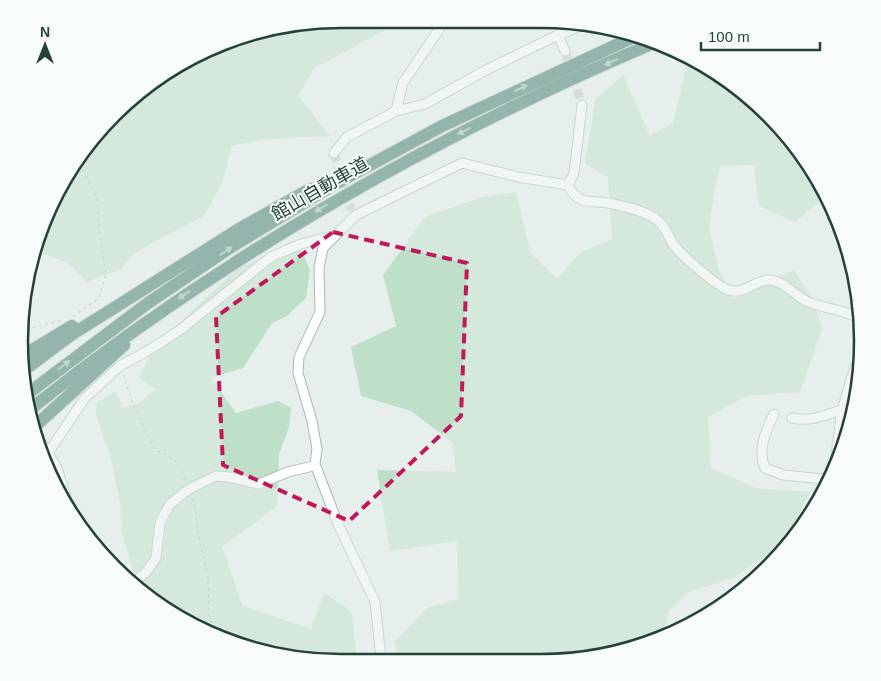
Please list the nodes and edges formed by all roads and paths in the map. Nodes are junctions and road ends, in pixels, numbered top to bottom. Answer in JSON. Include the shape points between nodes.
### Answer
{"nodes":[{"id":1,"x":440,"y":27,"type":"edge"},
{"id":2,"x":573,"y":29,"type":"edge"},
{"id":3,"x":558,"y":35,"type":"junction"},
{"id":4,"x":626,"y":39,"type":"edge"},
{"id":5,"x":647,"y":46,"type":"edge"},
{"id":6,"x":565,"y":51,"type":"tunnel mouth"},
{"id":7,"x":582,"y":105,"type":"tunnel mouth"},
{"id":8,"x":396,"y":111,"type":"junction"},
{"id":9,"x":442,"y":126,"type":"junction"},
{"id":10,"x":334,"y":154,"type":"dead end"},
{"id":11,"x":80,"y":166,"type":"edge"},
{"id":12,"x":568,"y":185,"type":"junction"},
{"id":13,"x":336,"y":235,"type":"junction"},
{"id":14,"x":162,"y":279,"type":"junction"},
{"id":15,"x":157,"y":314,"type":"junction"},
{"id":16,"x":852,"y":315,"type":"edge"},
{"id":17,"x":68,"y":319,"type":"dead end"},
{"id":18,"x":59,"y":321,"type":"dead end"},
{"id":19,"x":28,"y":330,"type":"edge"},
{"id":20,"x":28,"y":352,"type":"edge"},
{"id":21,"x":120,"y":366,"type":"junction"},
{"id":22,"x":29,"y":367,"type":"edge"},
{"id":23,"x":851,"y":380,"type":"edge"},
{"id":24,"x":32,"y":391,"type":"edge"},
{"id":25,"x":35,"y":405,"type":"edge"},
{"id":26,"x":842,"y":410,"type":"junction"},
{"id":27,"x":774,"y":414,"type":"dead end"},
{"id":28,"x":792,"y":418,"type":"dead end"},
{"id":29,"x":40,"y":430,"type":"edge"},
{"id":30,"x":838,"y":436,"type":"edge"},
{"id":31,"x":49,"y":454,"type":"edge"},
{"id":32,"x":52,"y":463,"type":"edge"},
{"id":33,"x":315,"y":464,"type":"junction"},
{"id":34,"x":821,"y":479,"type":"edge"},
{"id":35,"x":61,"y":481,"type":"edge"},
{"id":36,"x":189,"y":489,"type":"junction"},
{"id":37,"x":137,"y":579,"type":"edge"},
{"id":38,"x":214,"y":627,"type":"edge"},
{"id":39,"x":381,"y":654,"type":"edge"}],
"edges":[{"from":1,"to":8,"type":"street","via":[[402,83]]},
{"from":2,"to":3,"type":"street"},
{"from":3,"to":6,"type":"street"},
{"from":3,"to":8,"type":"street","via":[[425,104]]},
{"from":9,"to":4,"type":"highway","name":"館山自動車道","one_way":true},
{"from":5,"to":15,"type":"highway","name":"館山自動車道","one_way":true,"via":[[498,114],[395,167],[289,227]]},
{"from":7,"to":12,"type":"street","via":[[574,173]]},
{"from":8,"to":10,"type":"street","via":[[347,137]]},
{"from":9,"to":14,"type":"highway","via":[[386,146],[239,229]]},
{"from":24,"to":9,"type":"highway","name":"館山自動車道","one_way":true,"via":[[148,303],[231,247],[335,184]]},
{"from":11,"to":17,"type":"path","via":[[97,198],[106,275],[98,299]]},
{"from":12,"to":13,"type":"street","via":[[462,163],[353,212]]},
{"from":12,"to":16,"type":"street","via":[[572,194],[582,200],[612,203],[657,219],[683,255],[722,287],[738,291],[768,280],[777,282],[806,301]]},
{"from":13,"to":21,"type":"street","via":[[301,244],[270,257],[180,330]]},
{"from":13,"to":33,"type":"street","via":[[323,248],[319,268],[320,312],[299,357],[298,373],[317,449]]},
{"from":14,"to":20,"type":"highway"},
{"from":14,"to":22,"type":"highway"},
{"from":15,"to":25,"type":"highway","name":"館山自動車道"},
{"from":15,"to":29,"type":"highway"},
{"from":18,"to":19,"type":"path"},
{"from":21,"to":31,"type":"street","via":[[85,398]]},
{"from":21,"to":36,"type":"path","via":[[155,450],[177,461]]},
{"from":23,"to":26,"type":"street"},
{"from":26,"to":28,"type":"street","via":[[819,418]]},
{"from":26,"to":30,"type":"street"},
{"from":27,"to":34,"type":"street","via":[[762,448],[765,468],[783,475]]},
{"from":32,"to":35,"type":"street"},
{"from":33,"to":36,"type":"street","via":[[259,484],[216,476]]},
{"from":33,"to":39,"type":"street","via":[[338,524],[375,602]]},
{"from":36,"to":37,"type":"street","via":[[170,504],[160,523],[156,558]]},
{"from":36,"to":38,"type":"path","via":[[208,575],[209,618]]}]}
